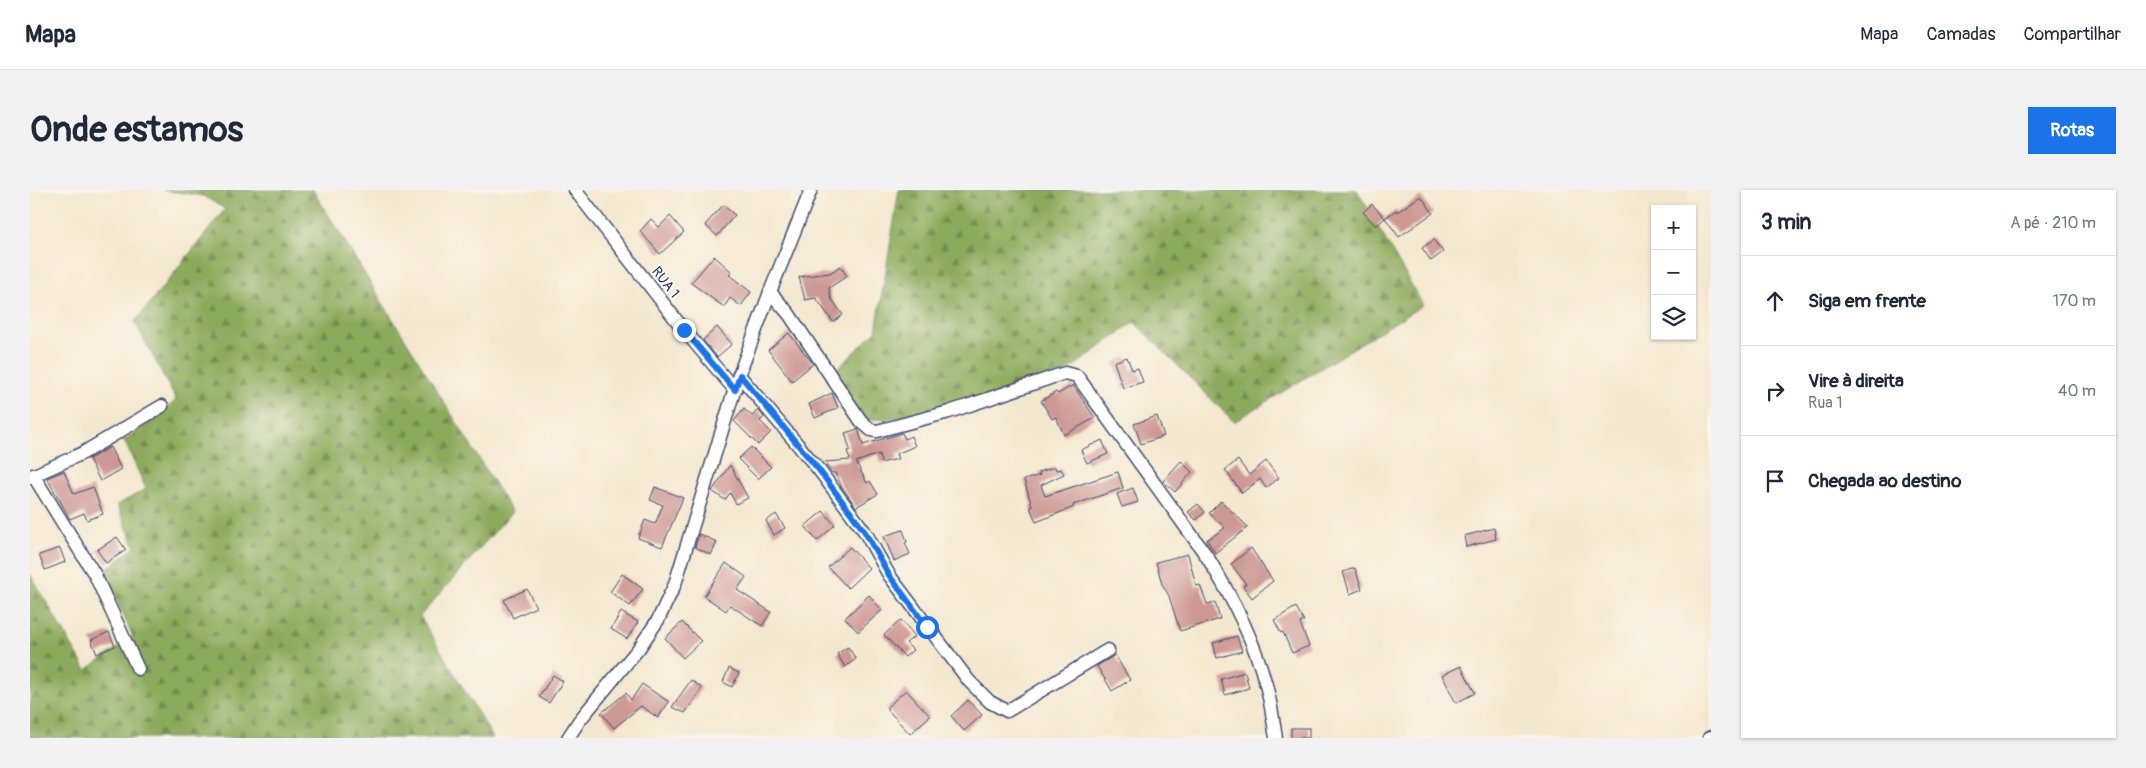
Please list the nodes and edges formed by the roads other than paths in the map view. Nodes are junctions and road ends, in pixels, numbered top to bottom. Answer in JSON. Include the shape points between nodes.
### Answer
{"nodes":[{"id":1,"x":575,"y":190,"type":"edge"},
{"id":2,"x":811,"y":190,"type":"edge"},
{"id":3,"x":770,"y":292,"type":"junction"},
{"id":4,"x":740,"y":375,"type":"junction"},
{"id":5,"x":735,"y":390,"type":"junction"},
{"id":6,"x":162,"y":406,"type":"dead end"},
{"id":7,"x":32,"y":476,"type":"edge"},
{"id":8,"x":1108,"y":650,"type":"dead end"},
{"id":9,"x":138,"y":669,"type":"dead end"},
{"id":10,"x":568,"y":738,"type":"edge"},
{"id":11,"x":1276,"y":738,"type":"edge"}],
"edges":[{"from":1,"to":5,"type":"street","name":"RUA 1"},
{"from":2,"to":3,"type":"street"},
{"from":3,"to":4,"type":"street"},
{"from":3,"to":11,"type":"street","via":[[789,314],[861,421],[871,430],[949,412],[1065,373],[1077,376],[1225,586],[1257,655]]},
{"from":4,"to":5,"type":"street"},
{"from":4,"to":8,"type":"street","via":[[819,470],[865,532],[889,575],[927,627],[969,681],[990,702],[1007,711]]},
{"from":5,"to":10,"type":"street","via":[[675,584],[658,620]]},
{"from":6,"to":7,"type":"street","via":[[83,453]]},
{"from":7,"to":9,"type":"street","via":[[95,575]]}]}
